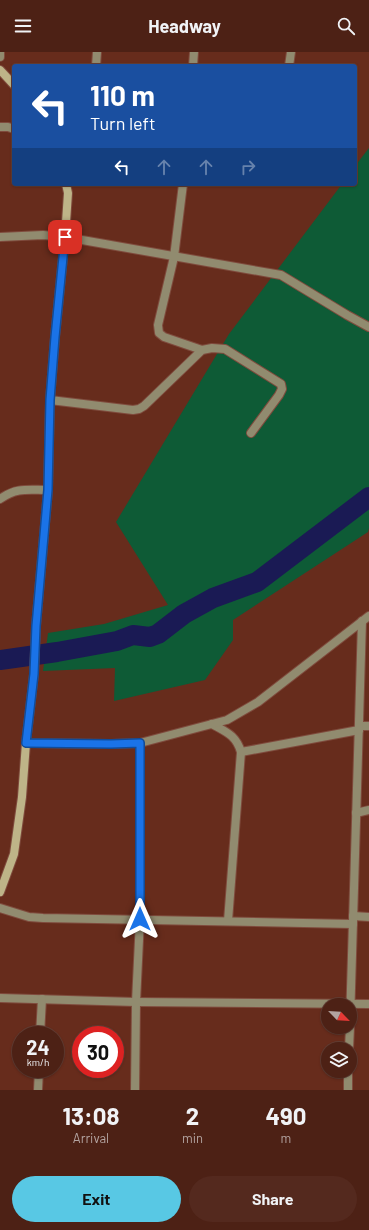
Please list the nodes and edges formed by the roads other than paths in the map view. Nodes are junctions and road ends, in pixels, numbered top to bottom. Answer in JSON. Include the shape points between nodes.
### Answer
{"nodes":[{"id":1,"x":0,"y":52,"type":"edge"},
{"id":2,"x":97,"y":52,"type":"edge"},
{"id":3,"x":194,"y":52,"type":"edge"},
{"id":4,"x":291,"y":52,"type":"edge"},
{"id":5,"x":0,"y":57,"type":"edge"},
{"id":6,"x":96,"y":64,"type":"edge"},
{"id":7,"x":193,"y":64,"type":"edge"},
{"id":8,"x":289,"y":64,"type":"edge"},
{"id":9,"x":0,"y":70,"type":"edge"},
{"id":10,"x":12,"y":83,"type":"edge"},
{"id":11,"x":0,"y":127,"type":"edge"},
{"id":12,"x":12,"y":128,"type":"edge"},
{"id":13,"x":66,"y":186,"type":"edge"},
{"id":14,"x":182,"y":186,"type":"edge"},
{"id":15,"x":0,"y":237,"type":"edge"},
{"id":16,"x":65,"y":237,"type":"junction"},
{"id":17,"x":174,"y":257,"type":"junction"},
{"id":18,"x":369,"y":326,"type":"edge"},
{"id":19,"x":202,"y":350,"type":"junction"},
{"id":20,"x":50,"y":400,"type":"junction"},
{"id":21,"x":251,"y":433,"type":"dead end"},
{"id":22,"x":48,"y":490,"type":"junction"},
{"id":23,"x":0,"y":499,"type":"edge"},
{"id":24,"x":366,"y":619,"type":"edge"},
{"id":25,"x":212,"y":724,"type":"junction"},
{"id":26,"x":369,"y":726,"type":"edge"},
{"id":27,"x":359,"y":728,"type":"junction"},
{"id":28,"x":26,"y":743,"type":"junction"},
{"id":29,"x":140,"y":743,"type":"junction"},
{"id":30,"x":241,"y":752,"type":"junction"},
{"id":31,"x":369,"y":810,"type":"edge"},
{"id":32,"x":356,"y":813,"type":"junction"},
{"id":33,"x":0,"y":892,"type":"edge"},
{"id":34,"x":0,"y":908,"type":"edge"},
{"id":35,"x":369,"y":917,"type":"edge"},
{"id":36,"x":140,"y":919,"type":"junction"},
{"id":37,"x":353,"y":920,"type":"junction"},
{"id":38,"x":228,"y":921,"type":"junction"},
{"id":39,"x":0,"y":998,"type":"edge"},
{"id":40,"x":351,"y":998,"type":"edge"},
{"id":41,"x":42,"y":999,"type":"junction"},
{"id":42,"x":136,"y":1002,"type":"junction"},
{"id":43,"x":321,"y":1003,"type":"edge"},
{"id":44,"x":357,"y":1003,"type":"edge"},
{"id":45,"x":369,"y":1004,"type":"edge"},
{"id":46,"x":40,"y":1026,"type":"edge"},
{"id":47,"x":39,"y":1078,"type":"edge"},
{"id":48,"x":348,"y":1078,"type":"edge"},
{"id":49,"x":38,"y":1090,"type":"edge"},
{"id":50,"x":135,"y":1090,"type":"edge"},
{"id":51,"x":348,"y":1090,"type":"edge"}],
"edges":[{"from":1,"to":5,"type":"street"},
{"from":2,"to":6,"type":"street"},
{"from":3,"to":7,"type":"street"},
{"from":4,"to":8,"type":"street"},
{"from":9,"to":10,"type":"main road"},
{"from":11,"to":12,"type":"street"},
{"from":13,"to":16,"type":"main road"},
{"from":14,"to":17,"type":"street"},
{"from":15,"to":16,"type":"street"},
{"from":16,"to":17,"type":"street"},
{"from":16,"to":20,"type":"main road"},
{"from":17,"to":18,"type":"street","via":[[281,275]]},
{"from":17,"to":19,"type":"street","via":[[158,325],[160,333],[164,337]]},
{"from":19,"to":20,"type":"street","via":[[139,409]]},
{"from":19,"to":21,"type":"street","via":[[225,349],[281,384],[279,395]]},
{"from":20,"to":22,"type":"main road"},
{"from":22,"to":23,"type":"street","via":[[19,490]]},
{"from":22,"to":28,"type":"main road"},
{"from":24,"to":25,"type":"street","via":[[258,702],[227,720]]},
{"from":24,"to":27,"type":"street"},
{"from":25,"to":29,"type":"street"},
{"from":25,"to":30,"type":"street","via":[[232,736]]},
{"from":26,"to":27,"type":"street"},
{"from":27,"to":30,"type":"street"},
{"from":27,"to":32,"type":"street"},
{"from":28,"to":29,"type":"street"},
{"from":28,"to":33,"type":"main road","via":[[14,854]]},
{"from":29,"to":36,"type":"street"},
{"from":30,"to":38,"type":"street"},
{"from":31,"to":32,"type":"street"},
{"from":32,"to":37,"type":"street"},
{"from":34,"to":36,"type":"street","via":[[29,917]]},
{"from":35,"to":37,"type":"street"},
{"from":36,"to":38,"type":"street"},
{"from":36,"to":42,"type":"street"},
{"from":37,"to":38,"type":"street"},
{"from":37,"to":40,"type":"street"},
{"from":39,"to":41,"type":"street"},
{"from":41,"to":42,"type":"street"},
{"from":41,"to":46,"type":"street"},
{"from":42,"to":43,"type":"street"},
{"from":42,"to":50,"type":"street"},
{"from":44,"to":45,"type":"street"},
{"from":47,"to":49,"type":"street"},
{"from":48,"to":51,"type":"street"}]}
